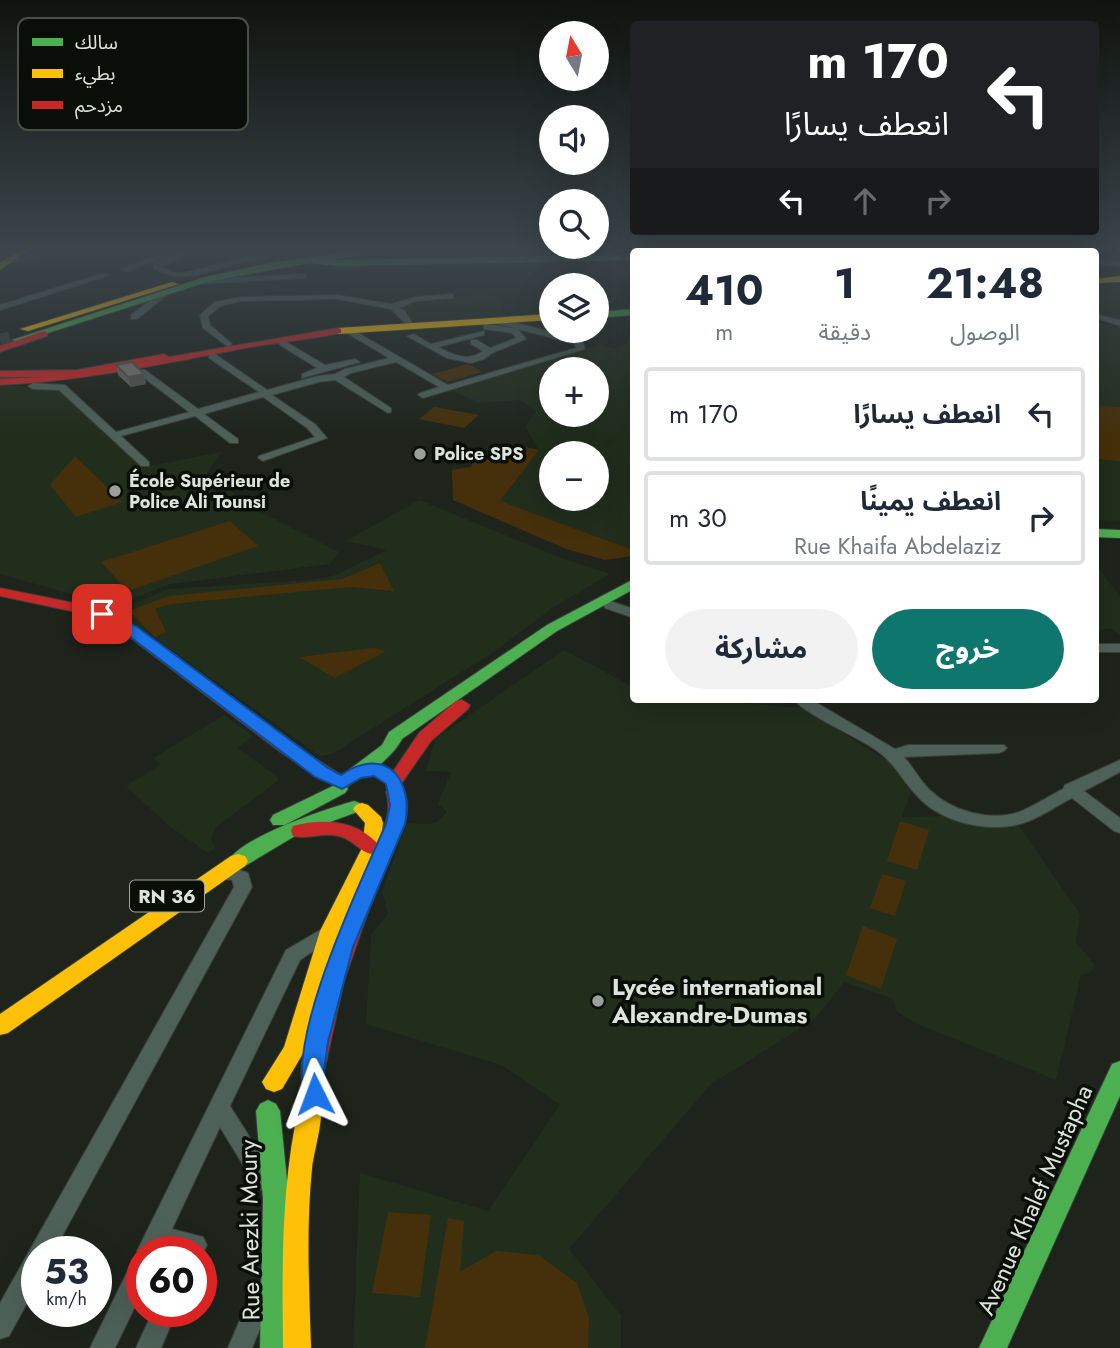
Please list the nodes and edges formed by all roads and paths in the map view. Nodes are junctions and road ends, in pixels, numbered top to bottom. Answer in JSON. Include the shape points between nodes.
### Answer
{"nodes":[{"id":1,"x":97,"y":312,"type":"edge"},
{"id":2,"x":141,"y":312,"type":"edge"},
{"id":3,"x":208,"y":312,"type":"edge"},
{"id":4,"x":400,"y":312,"type":"edge"},
{"id":5,"x":134,"y":317,"type":"dead end"},
{"id":6,"x":539,"y":317,"type":"edge"},
{"id":7,"x":539,"y":317,"type":"edge"},
{"id":8,"x":1099,"y":317,"type":"edge"},
{"id":9,"x":491,"y":323,"type":"junction"},
{"id":10,"x":1120,"y":323,"type":"edge"},
{"id":11,"x":348,"y":330,"type":"junction"},
{"id":12,"x":410,"y":330,"type":"junction"},
{"id":13,"x":539,"y":333,"type":"edge"},
{"id":14,"x":7,"y":341,"type":"tunnel mouth"},
{"id":15,"x":474,"y":342,"type":"dead end"},
{"id":16,"x":283,"y":343,"type":"dead end"},
{"id":17,"x":579,"y":343,"type":"edge"},
{"id":18,"x":228,"y":344,"type":"junction"},
{"id":19,"x":432,"y":346,"type":"junction"},
{"id":20,"x":489,"y":351,"type":"junction"},
{"id":21,"x":212,"y":356,"type":"dead end"},
{"id":22,"x":391,"y":356,"type":"junction"},
{"id":23,"x":324,"y":368,"type":"junction"},
{"id":24,"x":139,"y":369,"type":"junction"},
{"id":25,"x":0,"y":376,"type":"edge"},
{"id":26,"x":314,"y":377,"type":"junction"},
{"id":27,"x":337,"y":377,"type":"junction"},
{"id":28,"x":33,"y":386,"type":"dead end"},
{"id":29,"x":447,"y":388,"type":"junction"},
{"id":30,"x":263,"y":391,"type":"junction"},
{"id":31,"x":423,"y":395,"type":"dead end"},
{"id":32,"x":388,"y":410,"type":"dead end"},
{"id":33,"x":193,"y":411,"type":"junction"},
{"id":34,"x":113,"y":433,"type":"junction"},
{"id":35,"x":234,"y":441,"type":"dead end"},
{"id":36,"x":263,"y":458,"type":"dead end"},
{"id":37,"x":145,"y":464,"type":"dead end"},
{"id":38,"x":1099,"y":527,"type":"edge"},
{"id":39,"x":1120,"y":528,"type":"edge"},
{"id":40,"x":1099,"y":533,"type":"edge"},
{"id":41,"x":1120,"y":534,"type":"edge"},
{"id":42,"x":630,"y":585,"type":"edge"},
{"id":43,"x":0,"y":592,"type":"edge"},
{"id":44,"x":630,"y":596,"type":"edge"},
{"id":45,"x":610,"y":605,"type":"junction"},
{"id":46,"x":630,"y":612,"type":"edge"},
{"id":47,"x":1099,"y":648,"type":"edge"},
{"id":48,"x":1120,"y":648,"type":"edge"},
{"id":49,"x":806,"y":703,"type":"edge"},
{"id":50,"x":999,"y":748,"type":"dead end"},
{"id":51,"x":892,"y":755,"type":"junction"},
{"id":52,"x":1120,"y":765,"type":"edge"},
{"id":53,"x":356,"y":773,"type":"junction"},
{"id":54,"x":340,"y":786,"type":"junction"},
{"id":55,"x":395,"y":787,"type":"junction"},
{"id":56,"x":1071,"y":789,"type":"junction"},
{"id":57,"x":358,"y":808,"type":"junction"},
{"id":58,"x":1120,"y":827,"type":"edge"},
{"id":59,"x":371,"y":848,"type":"junction"},
{"id":60,"x":221,"y":874,"type":"junction"},
{"id":61,"x":330,"y":931,"type":"junction"},
{"id":62,"x":0,"y":1011,"type":"edge"},
{"id":63,"x":0,"y":1026,"type":"edge"},
{"id":64,"x":1120,"y":1071,"type":"edge"},
{"id":65,"x":274,"y":1082,"type":"junction"},
{"id":66,"x":312,"y":1083,"type":"junction"},
{"id":67,"x":310,"y":1106,"type":"junction"},
{"id":68,"x":220,"y":1108,"type":"junction"},
{"id":69,"x":268,"y":1111,"type":"junction"},
{"id":70,"x":277,"y":1207,"type":"junction"},
{"id":71,"x":50,"y":1236,"type":"edge"},
{"id":72,"x":156,"y":1236,"type":"edge"},
{"id":73,"x":276,"y":1258,"type":"junction"},
{"id":74,"x":21,"y":1290,"type":"edge"},
{"id":75,"x":126,"y":1299,"type":"edge"},
{"id":76,"x":0,"y":1327,"type":"edge"},
{"id":77,"x":158,"y":1327,"type":"edge"},
{"id":78,"x":102,"y":1348,"type":"edge"},
{"id":79,"x":148,"y":1348,"type":"edge"},
{"id":80,"x":240,"y":1348,"type":"edge"},
{"id":81,"x":274,"y":1348,"type":"edge"},
{"id":82,"x":297,"y":1348,"type":"edge"},
{"id":83,"x":993,"y":1348,"type":"edge"}],
"edges":[{"from":1,"to":14,"type":"main road"},
{"from":2,"to":5,"type":"street"},
{"from":3,"to":18,"type":"street","via":[[206,326]]},
{"from":4,"to":12,"type":"street"},
{"from":6,"to":12,"type":"main road"},
{"from":7,"to":9,"type":"main road"},
{"from":8,"to":10,"type":"street"},
{"from":9,"to":11,"type":"main road"},
{"from":9,"to":13,"type":"street"},
{"from":9,"to":19,"type":"street","via":[[478,335]]},
{"from":9,"to":20,"type":"street","via":[[522,337]]},
{"from":11,"to":22,"type":"street"},
{"from":11,"to":24,"type":"main road","via":[[267,340]]},
{"from":12,"to":18,"type":"main road","via":[[305,332]]},
{"from":12,"to":19,"type":"street"},
{"from":15,"to":20,"type":"street"},
{"from":16,"to":23,"type":"street"},
{"from":17,"to":29,"type":"street","via":[[581,349]]},
{"from":18,"to":25,"type":"main road","via":[[77,373]]},
{"from":19,"to":20,"type":"street","via":[[455,359]]},
{"from":21,"to":30,"type":"street"},
{"from":22,"to":23,"type":"street"},
{"from":22,"to":27,"type":"street"},
{"from":22,"to":29,"type":"street"},
{"from":23,"to":26,"type":"street"},
{"from":24,"to":25,"type":"main road","via":[[66,377]]},
{"from":24,"to":25,"type":"main road","via":[[17,382]]},
{"from":24,"to":33,"type":"street"},
{"from":26,"to":27,"type":"street"},
{"from":26,"to":30,"type":"street"},
{"from":27,"to":32,"type":"street"},
{"from":28,"to":34,"type":"street","via":[[62,387]]},
{"from":29,"to":31,"type":"street"},
{"from":30,"to":33,"type":"street"},
{"from":30,"to":36,"type":"street","via":[[322,438]]},
{"from":33,"to":34,"type":"street"},
{"from":33,"to":35,"type":"street"},
{"from":34,"to":37,"type":"street"},
{"from":38,"to":39,"type":"main road"},
{"from":40,"to":41,"type":"main road"},
{"from":42,"to":53,"type":"main road","via":[[552,628],[428,712]]},
{"from":43,"to":54,"type":"main road","via":[[94,611],[120,623]]},
{"from":44,"to":45,"type":"main road"},
{"from":45,"to":46,"type":"street"},
{"from":45,"to":55,"type":"main road","via":[[559,635],[443,718],[425,737]]},
{"from":47,"to":48,"type":"street"},
{"from":49,"to":51,"type":"street"},
{"from":50,"to":51,"type":"street","via":[[908,750]]},
{"from":51,"to":56,"type":"street","via":[[923,793],[958,815],[1011,820]]},
{"from":52,"to":56,"type":"street"},
{"from":53,"to":54,"type":"main road"},
{"from":53,"to":55,"type":"main road","via":[[380,771]]},
{"from":54,"to":57,"type":"main road","via":[[342,800]]},
{"from":54,"to":62,"type":"main road","number":"RN 36","via":[[270,826]]},
{"from":55,"to":57,"type":"main road","via":[[382,804]]},
{"from":55,"to":66,"type":"main road","via":[[400,805],[397,818],[343,947],[316,1042]]},
{"from":56,"to":58,"type":"street"},
{"from":57,"to":59,"type":"main road","via":[[374,823]]},
{"from":57,"to":60,"type":"main road","number":"RN 36","via":[[288,828]]},
{"from":59,"to":60,"type":"main road","number":"RN 36","via":[[355,834],[315,827]]},
{"from":59,"to":61,"type":"main road"},
{"from":60,"to":63,"type":"main road","number":"RN 36"},
{"from":60,"to":71,"type":"street","via":[[238,875],[243,887]]},
{"from":61,"to":65,"type":"main road","via":[[298,1042]]},
{"from":61,"to":68,"type":"street","via":[[293,955]]},
{"from":64,"to":83,"type":"main road","name":"Avenue Khalef Mustapha"},
{"from":65,"to":66,"type":"main road","via":[[295,1075]]},
{"from":65,"to":69,"type":"main road","via":[[265,1099]]},
{"from":66,"to":67,"type":"main road","via":[[315,1094]]},
{"from":67,"to":69,"type":"main road","via":[[289,1119]]},
{"from":67,"to":82,"type":"main road","name":"Rue Arezki Moury","via":[[297,1191]]},
{"from":68,"to":70,"type":"street"},
{"from":68,"to":72,"type":"street"},
{"from":69,"to":70,"type":"main road","name":"Rue Arezki Moury"},
{"from":70,"to":73,"type":"main road","name":"Rue Arezki Moury"},
{"from":73,"to":80,"type":"street"},
{"from":73,"to":81,"type":"main road","name":"Rue Arezki Moury"},
{"from":74,"to":76,"type":"street"},
{"from":75,"to":78,"type":"street"},
{"from":77,"to":79,"type":"street"}]}
